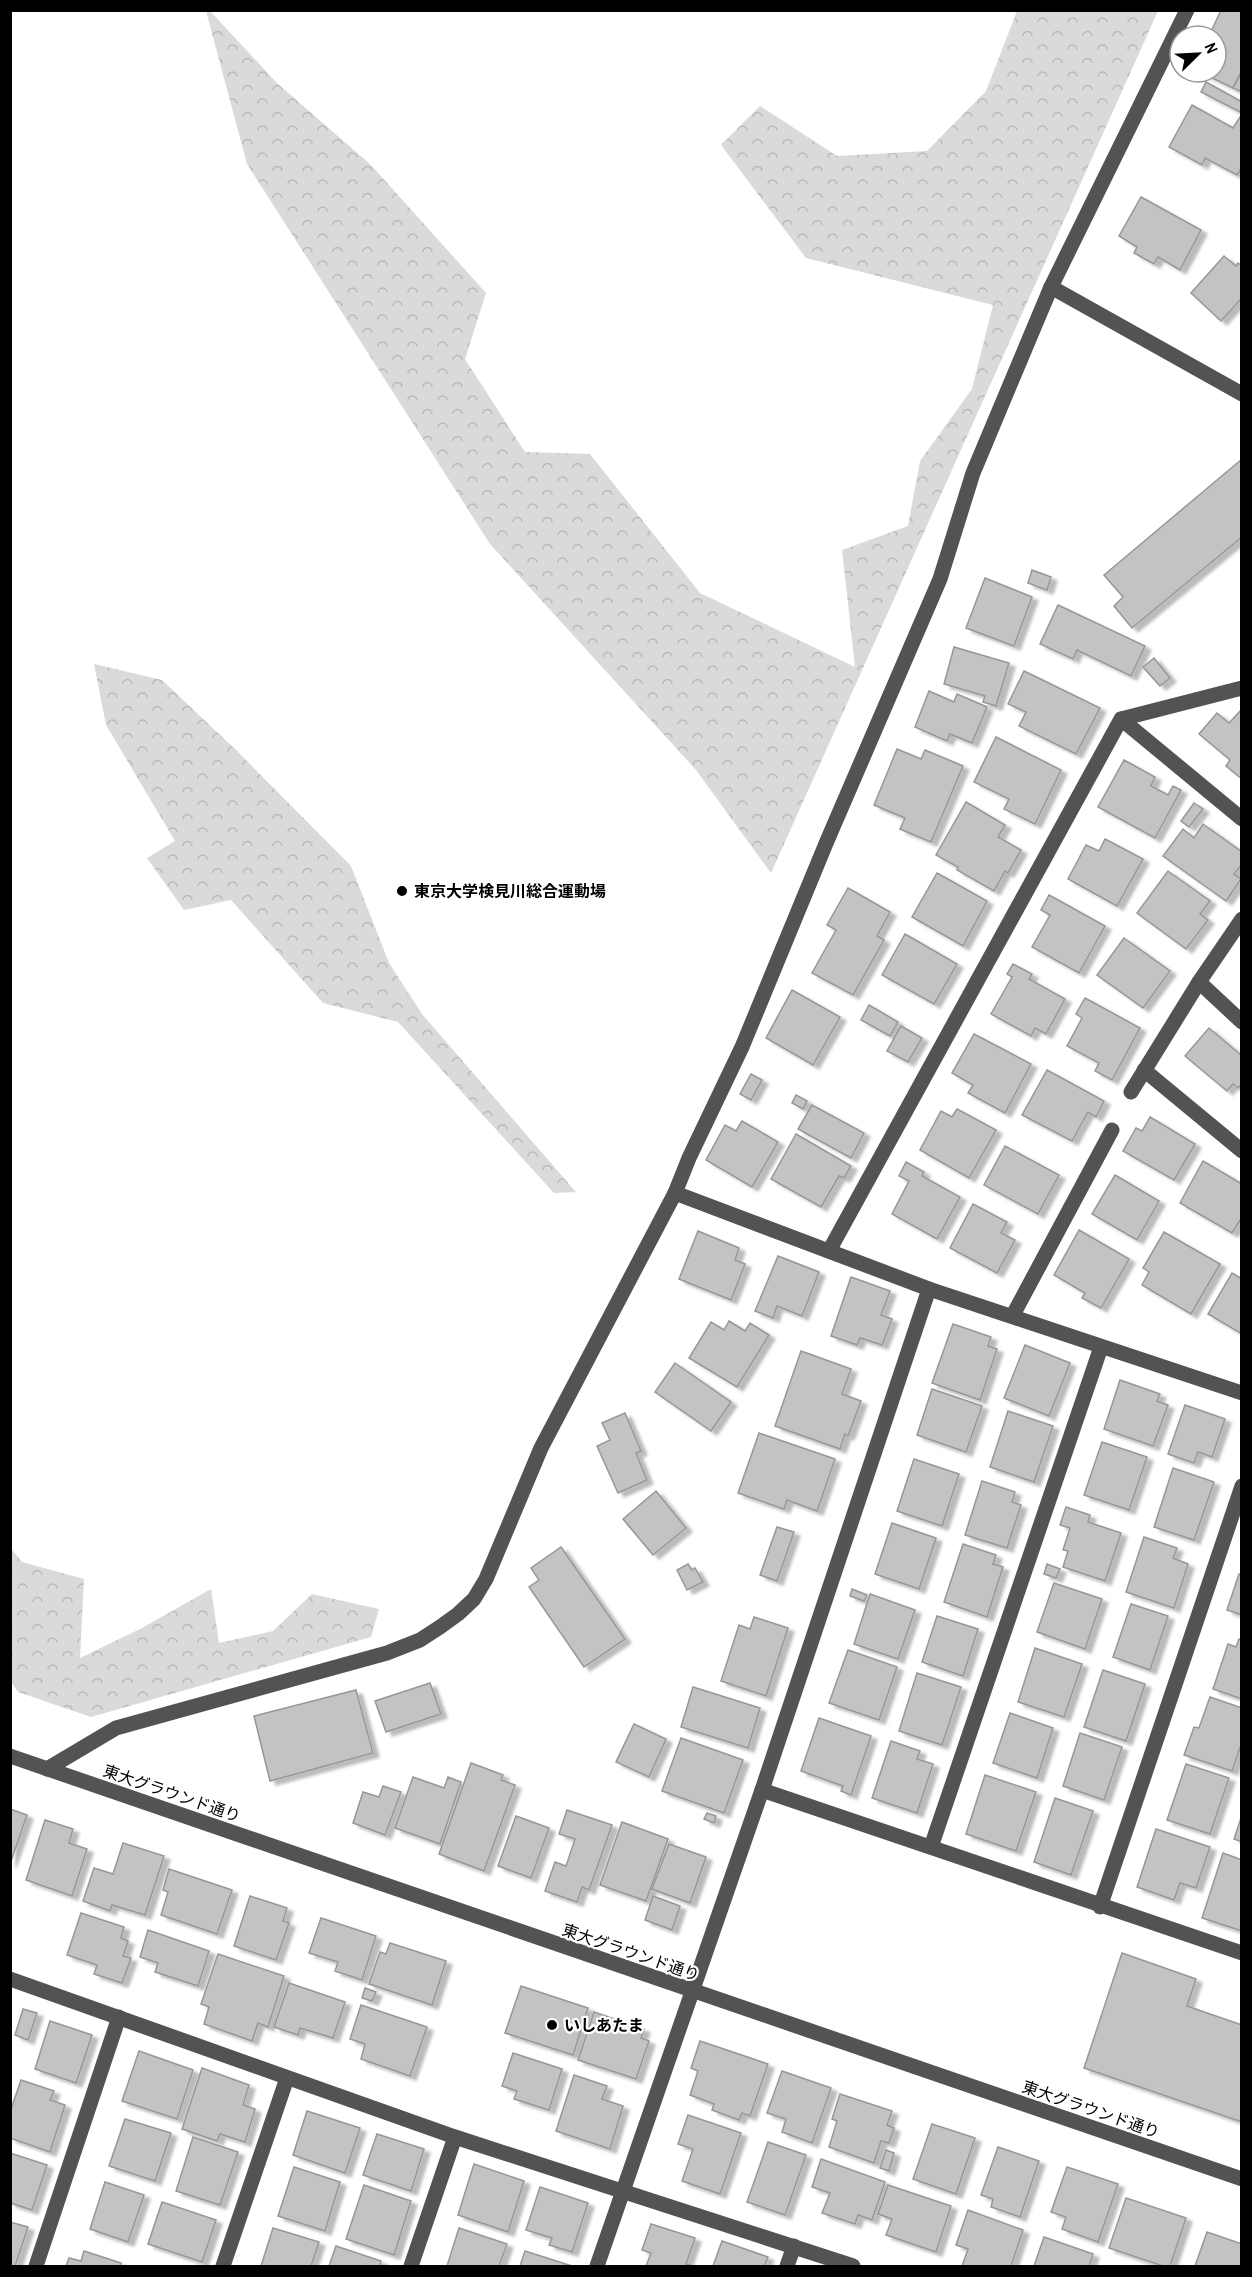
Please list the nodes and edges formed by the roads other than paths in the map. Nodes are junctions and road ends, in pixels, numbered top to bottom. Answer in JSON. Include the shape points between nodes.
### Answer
{"nodes":[{"id":1,"x":1187,"y":10,"type":"edge"},
{"id":2,"x":1051,"y":287,"type":"junction"},
{"id":3,"x":1242,"y":394,"type":"edge"},
{"id":4,"x":1242,"y":688,"type":"edge"},
{"id":5,"x":1121,"y":719,"type":"junction"},
{"id":6,"x":1242,"y":819,"type":"edge"},
{"id":7,"x":1242,"y":919,"type":"edge"},
{"id":8,"x":1199,"y":982,"type":"junction"},
{"id":9,"x":1242,"y":1022,"type":"edge"},
{"id":10,"x":1144,"y":1070,"type":"junction"},
{"id":11,"x":1131,"y":1092,"type":"dead end"},
{"id":12,"x":1112,"y":1130,"type":"dead end"},
{"id":13,"x":1242,"y":1151,"type":"edge"},
{"id":14,"x":675,"y":1194,"type":"junction"},
{"id":15,"x":829,"y":1251,"type":"junction"},
{"id":16,"x":929,"y":1289,"type":"junction"},
{"id":17,"x":1013,"y":1316,"type":"junction"},
{"id":18,"x":1101,"y":1347,"type":"junction"},
{"id":19,"x":1242,"y":1393,"type":"edge"},
{"id":20,"x":1242,"y":1486,"type":"edge"},
{"id":21,"x":10,"y":1756,"type":"edge"},
{"id":22,"x":47,"y":1769,"type":"junction"},
{"id":23,"x":762,"y":1790,"type":"junction"},
{"id":24,"x":931,"y":1847,"type":"junction"},
{"id":25,"x":1100,"y":1906,"type":"junction"},
{"id":26,"x":1242,"y":1953,"type":"edge"},
{"id":27,"x":10,"y":1979,"type":"edge"},
{"id":28,"x":692,"y":1992,"type":"junction"},
{"id":29,"x":119,"y":2017,"type":"junction"},
{"id":30,"x":287,"y":2078,"type":"junction"},
{"id":31,"x":455,"y":2137,"type":"junction"},
{"id":32,"x":1242,"y":2179,"type":"edge"},
{"id":33,"x":623,"y":2190,"type":"junction"},
{"id":34,"x":794,"y":2246,"type":"junction"},
{"id":35,"x":36,"y":2266,"type":"edge"},
{"id":36,"x":223,"y":2266,"type":"edge"},
{"id":37,"x":411,"y":2266,"type":"edge"},
{"id":38,"x":597,"y":2266,"type":"edge"},
{"id":39,"x":787,"y":2266,"type":"edge"},
{"id":40,"x":853,"y":2266,"type":"edge"}],
"edges":[{"from":1,"to":2,"type":"street"},
{"from":2,"to":3,"type":"street"},
{"from":2,"to":14,"type":"street","via":[[973,473],[940,579],[742,1047]]},
{"from":4,"to":5,"type":"street"},
{"from":5,"to":6,"type":"street"},
{"from":5,"to":15,"type":"street"},
{"from":7,"to":8,"type":"street"},
{"from":8,"to":9,"type":"street"},
{"from":8,"to":10,"type":"street"},
{"from":10,"to":11,"type":"street"},
{"from":10,"to":13,"type":"street"},
{"from":12,"to":17,"type":"street"},
{"from":14,"to":15,"type":"street"},
{"from":14,"to":22,"type":"street","via":[[541,1448],[486,1579],[474,1599],[458,1614],[420,1640],[387,1653],[117,1728]]},
{"from":15,"to":16,"type":"street"},
{"from":16,"to":17,"type":"street"},
{"from":16,"to":23,"type":"street"},
{"from":17,"to":18,"type":"street"},
{"from":18,"to":19,"type":"street"},
{"from":18,"to":24,"type":"street"},
{"from":20,"to":25,"type":"street"},
{"from":21,"to":22,"type":"street","name":"東大グラウンド通り"},
{"from":22,"to":28,"type":"street","name":"東大グラウンド通り"},
{"from":23,"to":24,"type":"street"},
{"from":23,"to":28,"type":"street"},
{"from":24,"to":25,"type":"street"},
{"from":25,"to":26,"type":"street"},
{"from":27,"to":29,"type":"street"},
{"from":28,"to":32,"type":"street","name":"東大グラウンド通り"},
{"from":28,"to":33,"type":"street"},
{"from":29,"to":30,"type":"street"},
{"from":29,"to":35,"type":"street"},
{"from":30,"to":31,"type":"street"},
{"from":30,"to":36,"type":"street"},
{"from":31,"to":33,"type":"street"},
{"from":31,"to":37,"type":"street"},
{"from":33,"to":34,"type":"street"},
{"from":33,"to":38,"type":"street"},
{"from":34,"to":39,"type":"street"},
{"from":34,"to":40,"type":"street"}]}
